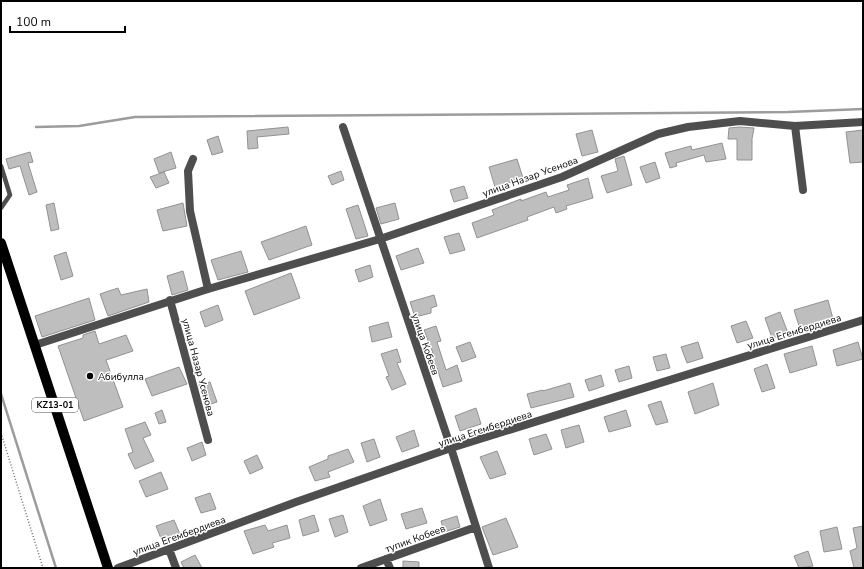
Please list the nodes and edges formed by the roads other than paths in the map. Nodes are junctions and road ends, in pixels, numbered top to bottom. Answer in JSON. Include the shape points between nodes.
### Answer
{"nodes":[{"id":1,"x":863,"y":122,"type":"edge"},
{"id":2,"x":343,"y":126,"type":"dead end"},
{"id":3,"x":795,"y":126,"type":"junction"},
{"id":4,"x":193,"y":159,"type":"dead end"},
{"id":5,"x":1,"y":166,"type":"edge"},
{"id":6,"x":803,"y":190,"type":"dead end"},
{"id":7,"x":1,"y":208,"type":"edge"},
{"id":8,"x":380,"y":239,"type":"junction"},
{"id":9,"x":1,"y":243,"type":"edge"},
{"id":10,"x":208,"y":289,"type":"junction"},
{"id":11,"x":170,"y":300,"type":"junction"},
{"id":12,"x":863,"y":320,"type":"edge"},
{"id":13,"x":36,"y":345,"type":"junction"},
{"id":14,"x":208,"y":440,"type":"dead end"},
{"id":15,"x":451,"y":448,"type":"junction"},
{"id":16,"x":476,"y":527,"type":"junction"},
{"id":17,"x":169,"y":549,"type":"junction"},
{"id":18,"x":386,"y":559,"type":"junction"},
{"id":19,"x":108,"y":568,"type":"edge"},
{"id":20,"x":118,"y":568,"type":"edge"},
{"id":21,"x":176,"y":568,"type":"edge"},
{"id":22,"x":361,"y":568,"type":"edge"},
{"id":23,"x":390,"y":568,"type":"edge"},
{"id":24,"x":489,"y":568,"type":"edge"}],
"edges":[{"from":1,"to":3,"type":"street","name":"улица Назар Усенова"},
{"from":2,"to":8,"type":"street","name":"улица Кобеев"},
{"from":3,"to":6,"type":"street"},
{"from":3,"to":8,"type":"street","name":"улица Назар Усенова","via":[[740,121],[688,127],[658,134],[562,177]]},
{"from":4,"to":10,"type":"street","via":[[188,171],[190,211]]},
{"from":5,"to":7,"type":"lane","via":[[10,195]]},
{"from":8,"to":10,"type":"street","name":"улица Назар Усенова"},
{"from":8,"to":15,"type":"street","name":"улица Кобеев"},
{"from":9,"to":13,"type":"main road","number":"KZ13-01"},
{"from":10,"to":11,"type":"street","name":"улица Назар Усенова"},
{"from":11,"to":13,"type":"street","name":"улица Назар Усенова"},
{"from":11,"to":14,"type":"street","name":"улица Назар Усенова"},
{"from":12,"to":15,"type":"street","name":"улица Егембердиева"},
{"from":13,"to":19,"type":"main road","number":"KZ13-01"},
{"from":15,"to":16,"type":"street","name":"улица Кобеев"},
{"from":15,"to":17,"type":"street","name":"улица Егембердиева"},
{"from":16,"to":18,"type":"street","name":"тупик Кобеев"},
{"from":16,"to":24,"type":"street","name":"улица Кобеев"},
{"from":17,"to":20,"type":"street","name":"улица Егембердиева"},
{"from":17,"to":21,"type":"street"},
{"from":18,"to":22,"type":"street","name":"тупик Кобеев"},
{"from":18,"to":23,"type":"street"}]}
